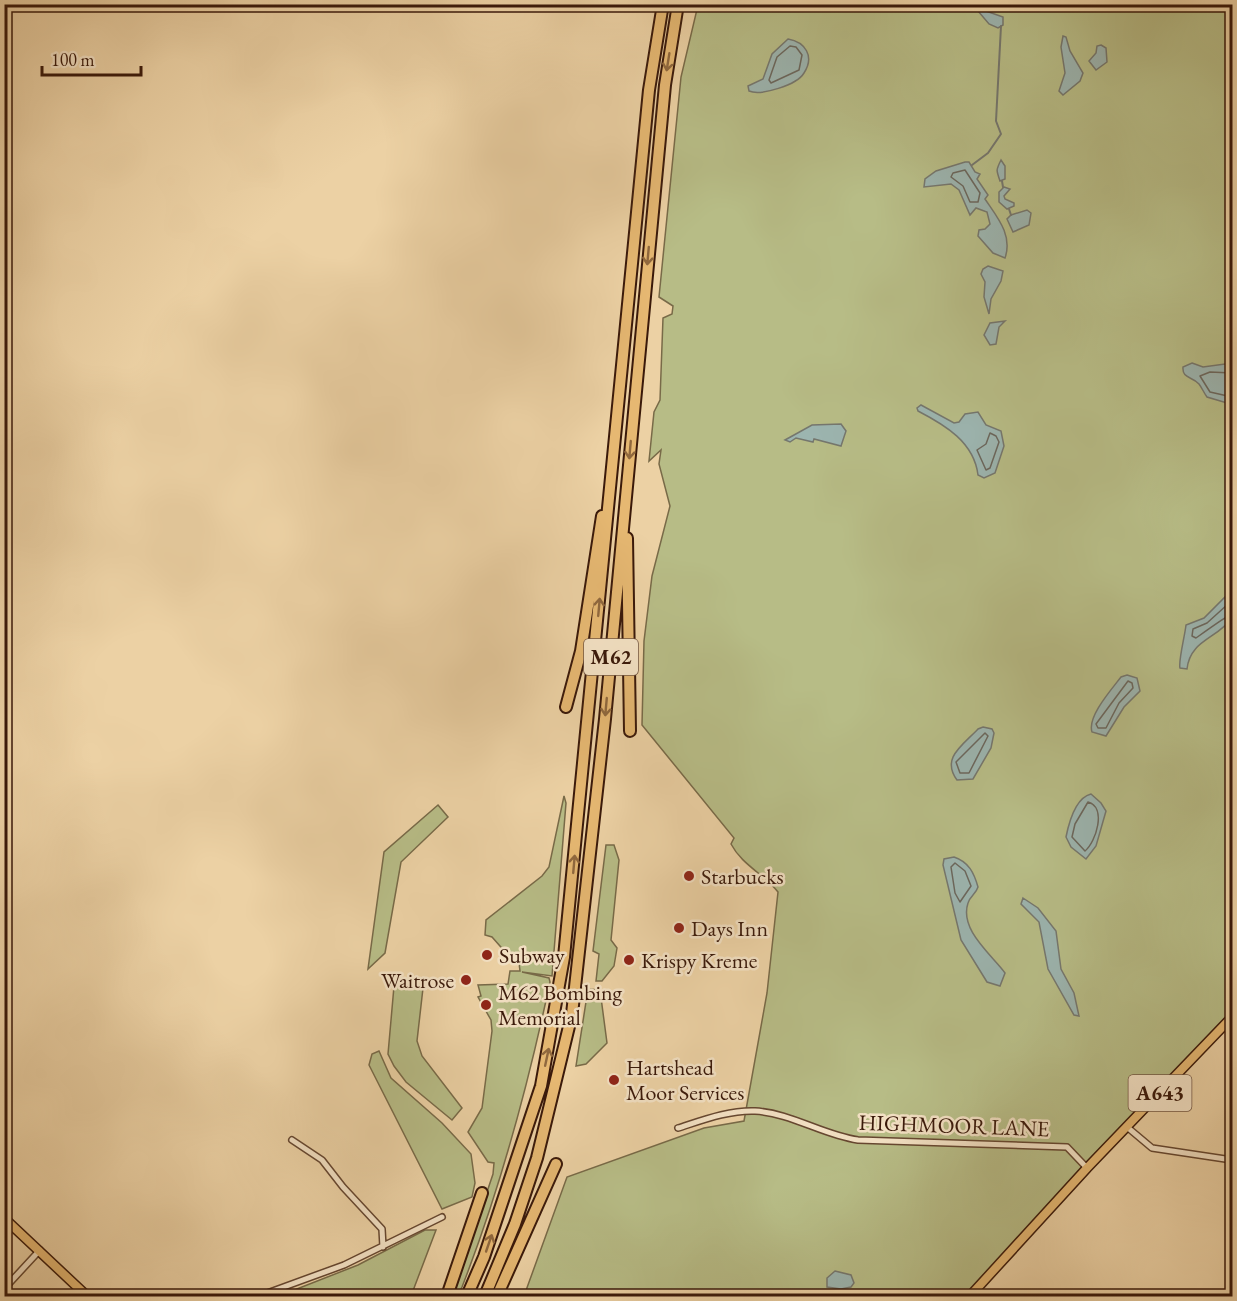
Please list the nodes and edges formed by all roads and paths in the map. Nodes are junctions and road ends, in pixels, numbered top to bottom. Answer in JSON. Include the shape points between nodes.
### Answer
{"nodes":[{"id":1,"x":663,"y":4,"type":"edge"},
{"id":2,"x":678,"y":4,"type":"edge"},
{"id":3,"x":612,"y":465,"type":"junction"},
{"id":4,"x":628,"y":475,"type":"junction"},
{"id":5,"x":566,"y":707,"type":"dead end"},
{"id":6,"x":630,"y":731,"type":"dead end"},
{"id":7,"x":1233,"y":1017,"type":"edge"},
{"id":8,"x":1126,"y":1127,"type":"junction"},
{"id":9,"x":678,"y":1128,"type":"dead end"},
{"id":10,"x":292,"y":1140,"type":"dead end"},
{"id":11,"x":1233,"y":1160,"type":"edge"},
{"id":12,"x":556,"y":1164,"type":"dead end"},
{"id":13,"x":1087,"y":1168,"type":"junction"},
{"id":14,"x":482,"y":1193,"type":"dead end"},
{"id":15,"x":442,"y":1217,"type":"dead end"},
{"id":16,"x":4,"y":1218,"type":"edge"},
{"id":17,"x":383,"y":1247,"type":"junction"},
{"id":18,"x":40,"y":1250,"type":"junction"},
{"id":19,"x":4,"y":1289,"type":"edge"},
{"id":20,"x":87,"y":1296,"type":"edge"},
{"id":21,"x":259,"y":1296,"type":"edge"},
{"id":22,"x":447,"y":1296,"type":"edge"},
{"id":23,"x":467,"y":1296,"type":"edge"},
{"id":24,"x":485,"y":1296,"type":"edge"},
{"id":25,"x":497,"y":1296,"type":"edge"},
{"id":26,"x":970,"y":1296,"type":"edge"}],
"edges":[{"from":1,"to":3,"type":"highway","number":"M62","via":[[649,90]]},
{"from":2,"to":4,"type":"highway","number":"M62","one_way":true,"via":[[665,85]]},
{"from":3,"to":5,"type":"highway","via":[[595,546],[581,651]]},
{"from":23,"to":3,"type":"highway","number":"M62","one_way":true,"via":[[523,1147],[549,1043],[564,957]]},
{"from":4,"to":6,"type":"highway"},
{"from":4,"to":24,"type":"highway","number":"M62","one_way":true,"via":[[572,1014],[537,1158]]},
{"from":7,"to":8,"type":"main road","number":"A643"},
{"from":8,"to":11,"type":"street","via":[[1152,1148]]},
{"from":8,"to":13,"type":"main road","number":"A643"},
{"from":9,"to":13,"type":"street","name":"HIGHMOOR LANE","via":[[719,1115],[756,1111],[858,1140],[1067,1148]]},
{"from":10,"to":17,"type":"street","via":[[322,1160],[382,1229]]},
{"from":12,"to":25,"type":"highway"},
{"from":13,"to":26,"type":"main road","number":"A643"},
{"from":14,"to":22,"type":"highway"},
{"from":15,"to":17,"type":"street"},
{"from":16,"to":18,"type":"main road"},
{"from":17,"to":21,"type":"street"},
{"from":18,"to":19,"type":"street"},
{"from":18,"to":20,"type":"main road"}]}
